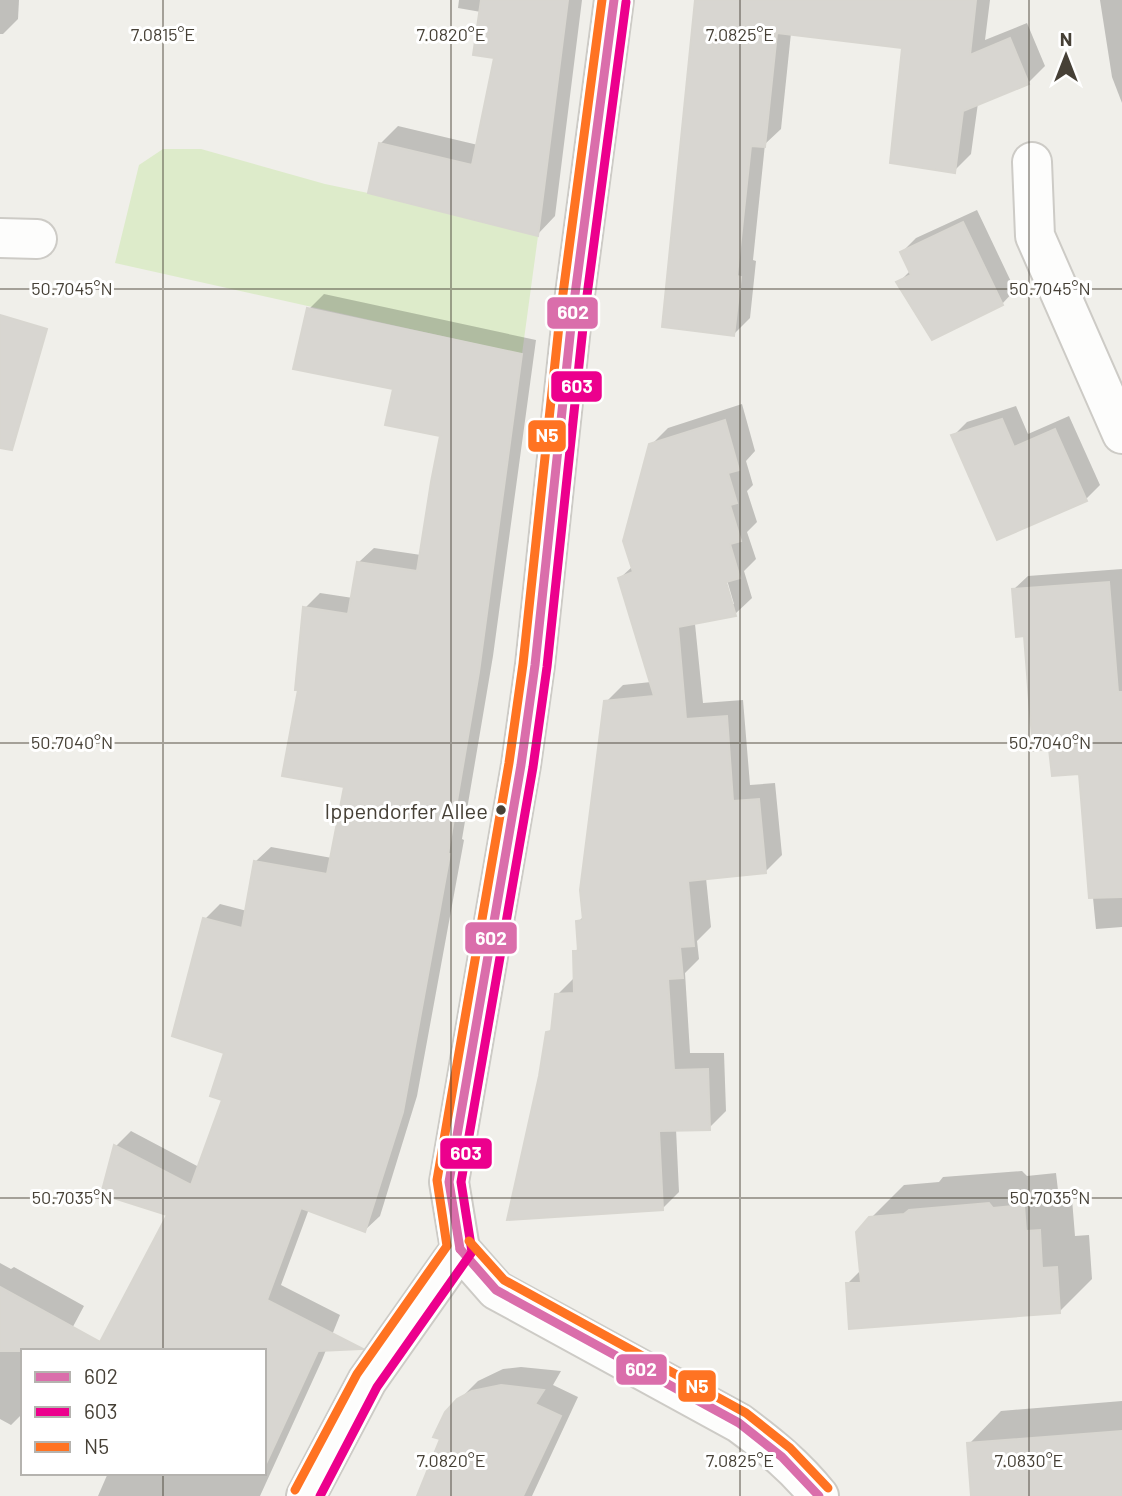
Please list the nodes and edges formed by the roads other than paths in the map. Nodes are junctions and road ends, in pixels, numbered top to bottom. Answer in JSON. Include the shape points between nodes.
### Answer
{"nodes":[{"id":1,"x":614,"y":0,"type":"edge"},
{"id":2,"x":1032,"y":162,"type":"dead end"},
{"id":3,"x":1122,"y":434,"type":"edge"},
{"id":4,"x":460,"y":1249,"type":"junction"},
{"id":5,"x":306,"y":1496,"type":"edge"},
{"id":6,"x":819,"y":1496,"type":"edge"}],
"edges":[{"from":1,"to":4,"type":"street","via":[[572,317],[535,665],[449,1182]]},
{"from":2,"to":3,"type":"street","via":[[1035,236]]},
{"from":4,"to":5,"type":"street","via":[[367,1381]]},
{"from":4,"to":6,"type":"street","via":[[496,1290],[740,1423],[774,1449]]}]}
